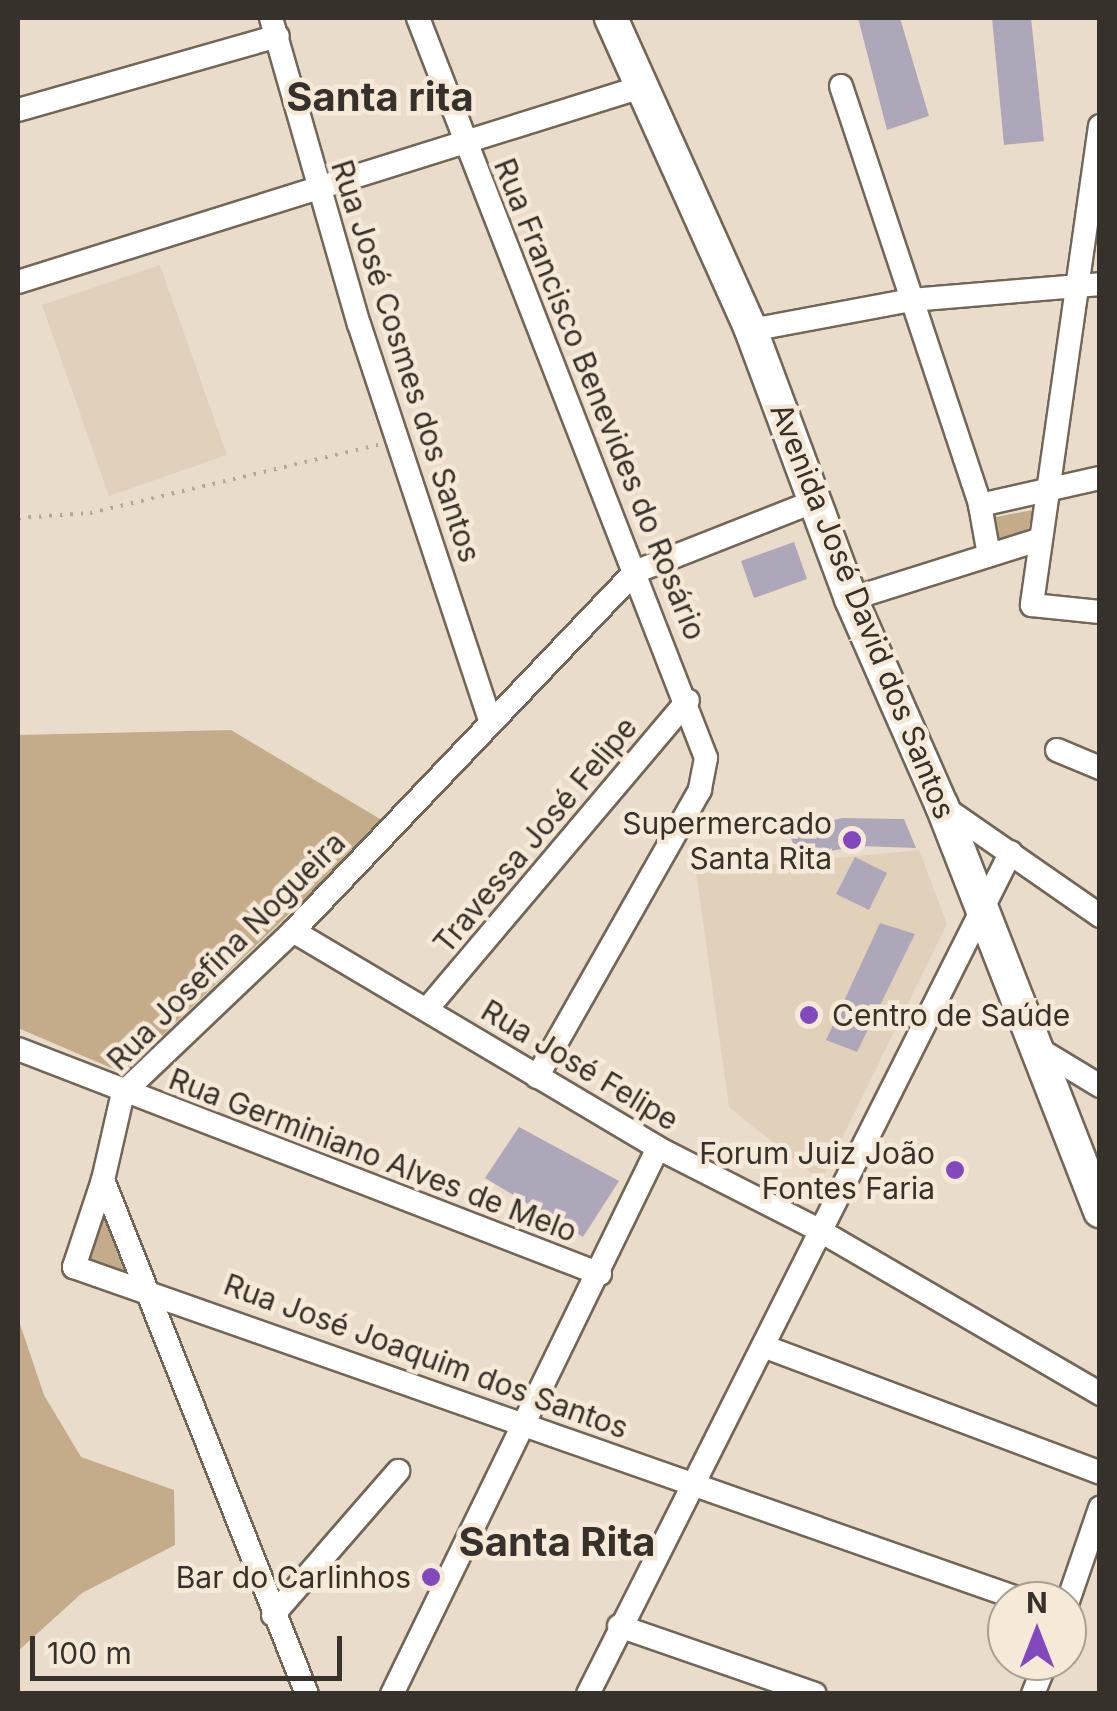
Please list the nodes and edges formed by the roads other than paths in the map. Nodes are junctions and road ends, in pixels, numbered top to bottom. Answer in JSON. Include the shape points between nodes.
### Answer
{"nodes":[{"id":1,"x":418,"y":18,"type":"edge"},
{"id":2,"x":611,"y":18,"type":"edge"},
{"id":3,"x":274,"y":27,"type":"edge"},
{"id":4,"x":841,"y":86,"type":"dead end"},
{"id":5,"x":641,"y":87,"type":"junction"},
{"id":6,"x":18,"y":110,"type":"edge"},
{"id":7,"x":1100,"y":126,"type":"edge"},
{"id":8,"x":465,"y":142,"type":"junction"},
{"id":9,"x":318,"y":188,"type":"junction"},
{"id":10,"x":18,"y":282,"type":"edge"},
{"id":11,"x":1100,"y":284,"type":"edge"},
{"id":12,"x":1074,"y":286,"type":"junction"},
{"id":13,"x":911,"y":300,"type":"junction"},
{"id":14,"x":752,"y":330,"type":"junction"},
{"id":15,"x":1100,"y":478,"type":"edge"},
{"id":16,"x":1045,"y":491,"type":"junction"},
{"id":17,"x":818,"y":500,"type":"junction"},
{"id":18,"x":980,"y":505,"type":"junction"},
{"id":19,"x":1038,"y":540,"type":"junction"},
{"id":20,"x":989,"y":555,"type":"junction"},
{"id":21,"x":635,"y":572,"type":"junction"},
{"id":22,"x":851,"y":599,"type":"junction"},
{"id":23,"x":1100,"y":612,"type":"edge"},
{"id":24,"x":688,"y":700,"type":"junction"},
{"id":25,"x":490,"y":721,"type":"junction"},
{"id":26,"x":1057,"y":750,"type":"dead end"},
{"id":27,"x":1100,"y":768,"type":"edge"},
{"id":28,"x":942,"y":806,"type":"junction"},
{"id":29,"x":1012,"y":852,"type":"junction"},
{"id":30,"x":978,"y":912,"type":"junction"},
{"id":31,"x":1100,"y":916,"type":"edge"},
{"id":32,"x":293,"y":931,"type":"junction"},
{"id":33,"x":427,"y":1009,"type":"junction"},
{"id":34,"x":1032,"y":1045,"type":"junction"},
{"id":35,"x":18,"y":1049,"type":"edge"},
{"id":36,"x":537,"y":1077,"type":"junction"},
{"id":37,"x":1100,"y":1086,"type":"edge"},
{"id":38,"x":124,"y":1092,"type":"junction"},
{"id":39,"x":658,"y":1148,"type":"junction"},
{"id":40,"x":103,"y":1180,"type":"junction"},
{"id":41,"x":1100,"y":1211,"type":"edge"},
{"id":42,"x":817,"y":1229,"type":"junction"},
{"id":43,"x":600,"y":1274,"type":"junction"},
{"id":44,"x":141,"y":1286,"type":"junction"},
{"id":45,"x":763,"y":1346,"type":"junction"},
{"id":46,"x":1100,"y":1394,"type":"edge"},
{"id":47,"x":525,"y":1424,"type":"junction"},
{"id":48,"x":398,"y":1471,"type":"dead end"},
{"id":49,"x":1100,"y":1472,"type":"edge"},
{"id":50,"x":690,"y":1482,"type":"junction"},
{"id":51,"x":1100,"y":1508,"type":"edge"},
{"id":52,"x":1075,"y":1581,"type":"edge"},
{"id":53,"x":987,"y":1588,"type":"edge"},
{"id":54,"x":274,"y":1615,"type":"junction"},
{"id":55,"x":619,"y":1626,"type":"junction"},
{"id":56,"x":306,"y":1694,"type":"edge"},
{"id":57,"x":392,"y":1694,"type":"edge"},
{"id":58,"x":588,"y":1694,"type":"edge"},
{"id":59,"x":815,"y":1694,"type":"edge"}],
"edges":[{"from":1,"to":8,"type":"street","name":"Rua Francisco Benevides do Rosário"},
{"from":2,"to":5,"type":"main road","name":"Avenida José David dos Santos"},
{"from":3,"to":6,"type":"street"},
{"from":3,"to":9,"type":"street","name":"Rua José Cosmes dos Santos"},
{"from":4,"to":13,"type":"street"},
{"from":5,"to":8,"type":"street"},
{"from":5,"to":14,"type":"main road","name":"Avenida José David dos Santos"},
{"from":7,"to":12,"type":"street"},
{"from":8,"to":9,"type":"street"},
{"from":8,"to":21,"type":"street","name":"Rua Francisco Benevides do Rosário"},
{"from":9,"to":10,"type":"street"},
{"from":9,"to":25,"type":"street","name":"Rua José Cosmes dos Santos"},
{"from":11,"to":12,"type":"street"},
{"from":12,"to":13,"type":"street"},
{"from":12,"to":16,"type":"street"},
{"from":13,"to":14,"type":"street"},
{"from":13,"to":18,"type":"street"},
{"from":14,"to":17,"type":"main road","name":"Avenida José David dos Santos"},
{"from":15,"to":16,"type":"street"},
{"from":16,"to":18,"type":"street"},
{"from":16,"to":19,"type":"street"},
{"from":17,"to":21,"type":"street","name":"Rua Josefina Nogueira"},
{"from":17,"to":22,"type":"main road","name":"Avenida José David dos Santos"},
{"from":18,"to":20,"type":"street"},
{"from":19,"to":20,"type":"street"},
{"from":19,"to":23,"type":"street","via":[[1032,604]]},
{"from":20,"to":22,"type":"street"},
{"from":21,"to":24,"type":"street","name":"Rua Francisco Benevides do Rosário"},
{"from":21,"to":25,"type":"street","name":"Rua Josefina Nogueira"},
{"from":22,"to":28,"type":"main road","name":"Avenida José David dos Santos"},
{"from":24,"to":33,"type":"street","name":"Travessa José Felipe"},
{"from":24,"to":36,"type":"street","name":"Rua Francisco Benevides do Rosário","via":[[706,758],[692,804]]},
{"from":25,"to":32,"type":"street","name":"Rua Josefina Nogueira"},
{"from":26,"to":27,"type":"street"},
{"from":28,"to":29,"type":"street"},
{"from":28,"to":30,"type":"main road","name":"Avenida José David dos Santos"},
{"from":29,"to":30,"type":"street"},
{"from":29,"to":31,"type":"street"},
{"from":30,"to":34,"type":"main road","name":"Avenida José David dos Santos"},
{"from":30,"to":42,"type":"street"},
{"from":32,"to":33,"type":"street","name":"Rua José Felipe"},
{"from":32,"to":38,"type":"street","name":"Rua Josefina Nogueira"},
{"from":33,"to":36,"type":"street","name":"Rua José Felipe"},
{"from":34,"to":37,"type":"street"},
{"from":34,"to":41,"type":"main road","name":"Avenida José David dos Santos"},
{"from":35,"to":38,"type":"street","name":"Rua Germiniano Alves de Melo"},
{"from":36,"to":39,"type":"street","name":"Rua José Felipe"},
{"from":38,"to":40,"type":"street","name":"Rua Josefina Nogueira"},
{"from":38,"to":43,"type":"street","name":"Rua Germiniano Alves de Melo"},
{"from":39,"to":42,"type":"street","name":"Rua José Felipe"},
{"from":39,"to":43,"type":"street"},
{"from":40,"to":44,"type":"street"},
{"from":40,"to":44,"type":"street","name":"Rua Josefina Nogueira","via":[[74,1267]]},
{"from":42,"to":45,"type":"street"},
{"from":42,"to":46,"type":"street","name":"Rua José Felipe"},
{"from":43,"to":47,"type":"street"},
{"from":44,"to":47,"type":"street","name":"Rua José Joaquim dos Santos"},
{"from":44,"to":54,"type":"street"},
{"from":45,"to":49,"type":"street"},
{"from":45,"to":50,"type":"street"},
{"from":47,"to":50,"type":"street","name":"Rua José Joaquim dos Santos"},
{"from":47,"to":57,"type":"street"},
{"from":48,"to":54,"type":"street"},
{"from":50,"to":53,"type":"street","name":"Rua José Joaquim dos Santos"},
{"from":50,"to":55,"type":"street"},
{"from":51,"to":52,"type":"street"},
{"from":54,"to":56,"type":"street"},
{"from":55,"to":58,"type":"street"},
{"from":55,"to":59,"type":"street"}]}
